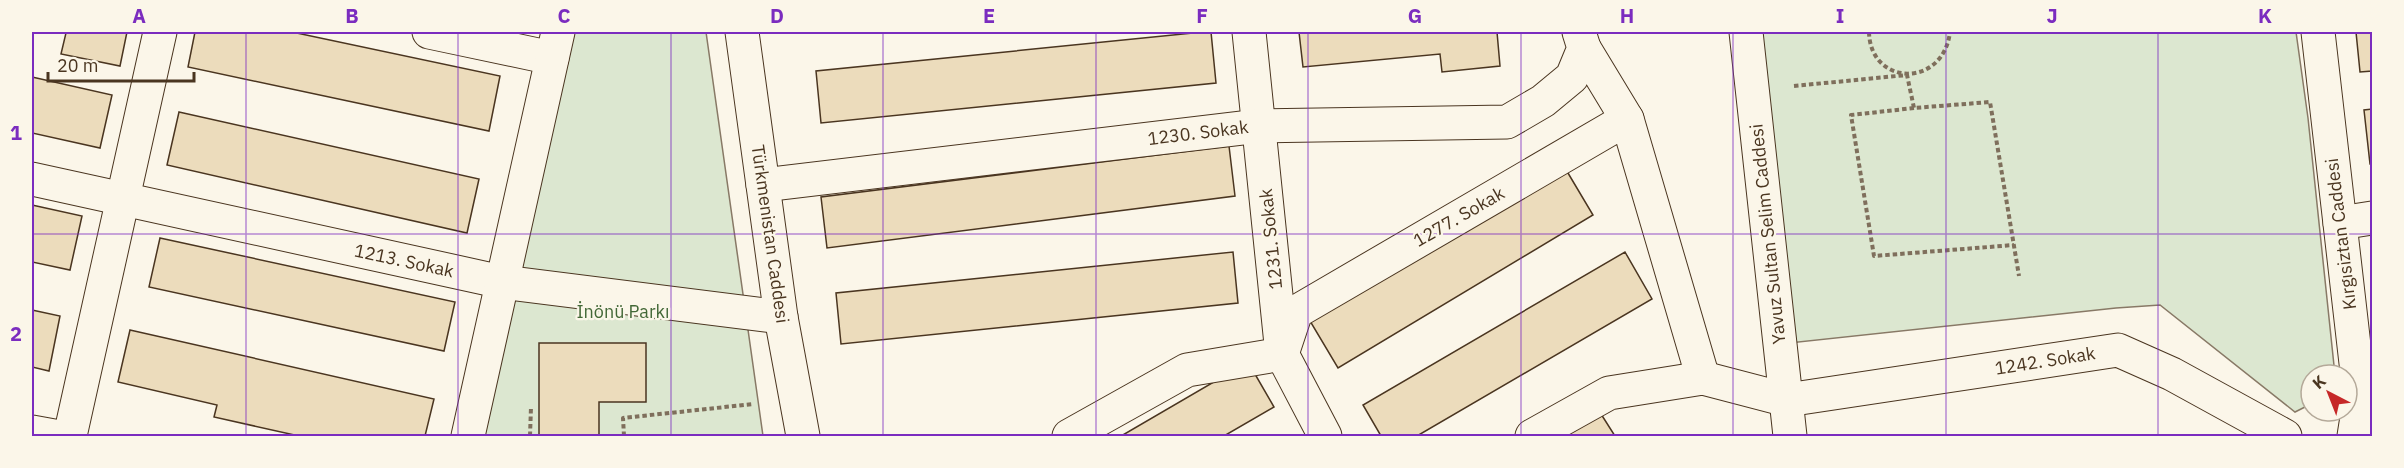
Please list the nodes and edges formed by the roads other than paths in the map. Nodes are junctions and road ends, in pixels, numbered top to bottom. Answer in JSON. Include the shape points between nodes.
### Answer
{"nodes":[{"id":1,"x":160,"y":32,"type":"edge"},
{"id":2,"x":429,"y":32,"type":"edge"},
{"id":3,"x":742,"y":32,"type":"edge"},
{"id":4,"x":1250,"y":32,"type":"edge"},
{"id":5,"x":1746,"y":32,"type":"edge"},
{"id":6,"x":2318,"y":32,"type":"edge"},
{"id":7,"x":1581,"y":40,"type":"edge"},
{"id":8,"x":555,"y":45,"type":"edge"},
{"id":9,"x":1627,"y":119,"type":"junction"},
{"id":10,"x":1259,"y":126,"type":"junction"},
{"id":11,"x":32,"y":179,"type":"edge"},
{"id":12,"x":763,"y":185,"type":"junction"},
{"id":13,"x":122,"y":199,"type":"junction"},
{"id":14,"x":2373,"y":218,"type":"edge"},
{"id":15,"x":2340,"y":223,"type":"junction"},
{"id":16,"x":502,"y":282,"type":"junction"},
{"id":17,"x":781,"y":317,"type":"junction"},
{"id":18,"x":1282,"y":354,"type":"junction"},
{"id":19,"x":1703,"y":378,"type":"junction"},
{"id":20,"x":1786,"y":400,"type":"junction"},
{"id":21,"x":32,"y":432,"type":"edge"},
{"id":22,"x":54,"y":436,"type":"edge"},
{"id":23,"x":70,"y":436,"type":"edge"},
{"id":24,"x":468,"y":436,"type":"edge"},
{"id":25,"x":803,"y":436,"type":"edge"},
{"id":26,"x":1069,"y":436,"type":"edge"},
{"id":27,"x":1325,"y":436,"type":"edge"},
{"id":28,"x":1532,"y":436,"type":"edge"},
{"id":29,"x":1790,"y":436,"type":"edge"},
{"id":30,"x":2285,"y":436,"type":"edge"},
{"id":31,"x":2354,"y":436,"type":"edge"}],
"edges":[{"from":1,"to":13,"type":"street"},
{"from":2,"to":8,"type":"street"},
{"from":3,"to":12,"type":"street","name":"Türkmenistan Caddesi"},
{"from":4,"to":10,"type":"street","name":"1231. Sokak"},
{"from":5,"to":20,"type":"street","name":"Yavuz Sultan Selim Caddesi"},
{"from":6,"to":15,"type":"street","name":"Kırgısiztan Caddesi"},
{"from":7,"to":9,"type":"street"},
{"from":7,"to":10,"type":"street","name":"1230. Sokak","via":[[1572,77],[1543,101],[1507,122]]},
{"from":8,"to":16,"type":"street"},
{"from":9,"to":18,"type":"street","name":"1277. Sokak","via":[[1296,312]]},
{"from":9,"to":19,"type":"street"},
{"from":10,"to":12,"type":"street","name":"1230. Sokak"},
{"from":10,"to":18,"type":"street","name":"1231. Sokak"},
{"from":11,"to":13,"type":"street","name":"1213. Sokak"},
{"from":12,"to":17,"type":"street","name":"Türkmenistan Caddesi"},
{"from":13,"to":16,"type":"street","name":"1213. Sokak"},
{"from":13,"to":23,"type":"street"},
{"from":14,"to":15,"type":"street"},
{"from":15,"to":31,"type":"street","name":"Kırgısiztan Caddesi","via":[[2360,398]]},
{"from":16,"to":17,"type":"street","name":"1213. Sokak"},
{"from":16,"to":24,"type":"street"},
{"from":17,"to":25,"type":"street","name":"Türkmenistan Caddesi"},
{"from":18,"to":26,"type":"street","via":[[1187,370]]},
{"from":18,"to":27,"type":"street","name":"1231. Sokak"},
{"from":19,"to":20,"type":"street"},
{"from":19,"to":28,"type":"street","via":[[1609,393]]},
{"from":20,"to":29,"type":"street","name":"Yavuz Sultan Selim Caddesi"},
{"from":20,"to":30,"type":"street","name":"1242. Sokak","via":[[2118,350],[2172,374]]},
{"from":21,"to":22,"type":"street"}]}
